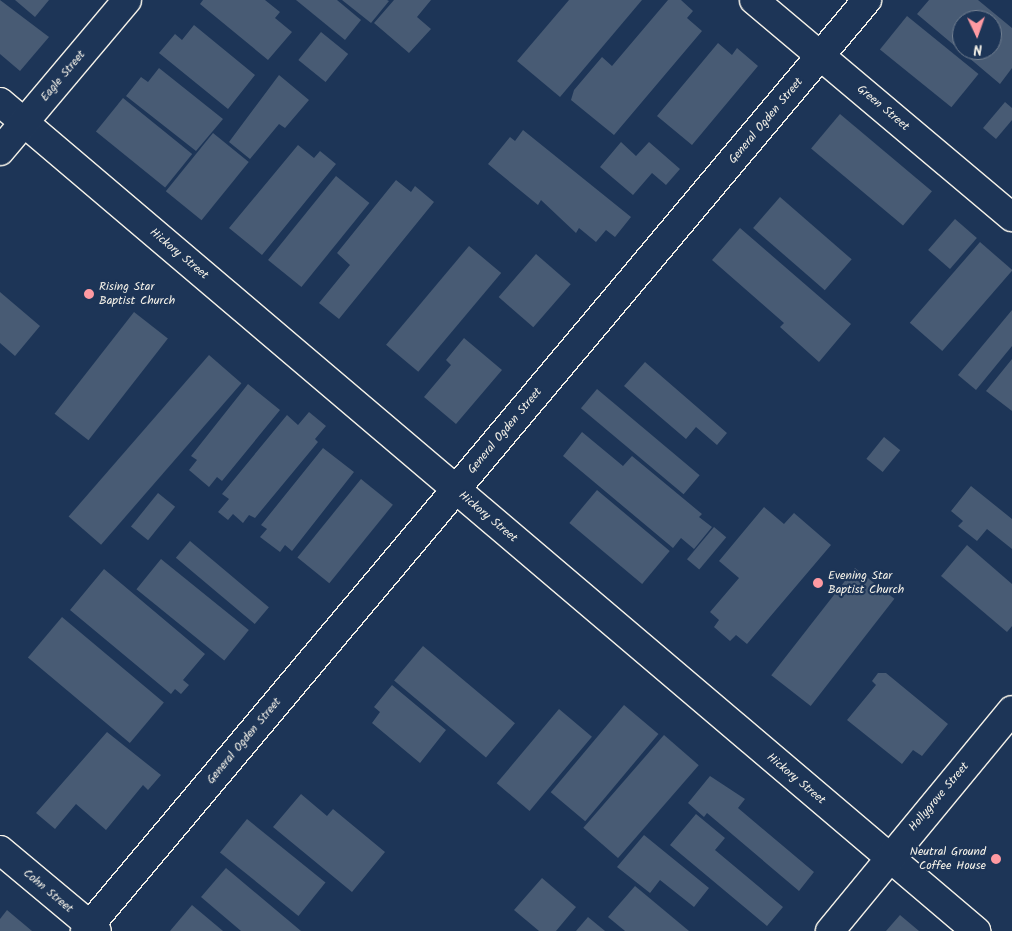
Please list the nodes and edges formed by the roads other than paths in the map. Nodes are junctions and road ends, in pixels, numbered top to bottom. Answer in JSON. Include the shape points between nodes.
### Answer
{"nodes":[{"id":1,"x":127,"y":0,"type":"edge"},
{"id":2,"x":754,"y":0,"type":"edge"},
{"id":3,"x":867,"y":0,"type":"edge"},
{"id":4,"x":820,"y":56,"type":"junction"},
{"id":5,"x":0,"y":102,"type":"edge"},
{"id":6,"x":24,"y":122,"type":"junction"},
{"id":7,"x":0,"y":151,"type":"edge"},
{"id":8,"x":1012,"y":216,"type":"edge"},
{"id":9,"x":456,"y":490,"type":"junction"},
{"id":10,"x":1012,"y":710,"type":"edge"},
{"id":11,"x":0,"y":850,"type":"edge"},
{"id":12,"x":889,"y":857,"type":"junction"},
{"id":13,"x":90,"y":929,"type":"edge"},
{"id":14,"x":830,"y":931,"type":"edge"},
{"id":15,"x":976,"y":931,"type":"edge"}],
"edges":[{"from":1,"to":6,"type":"street","name":"Eagle Street"},
{"from":2,"to":4,"type":"street","name":"Green Street"},
{"from":3,"to":4,"type":"street","name":"General Ogden Street"},
{"from":4,"to":8,"type":"street","name":"Green Street"},
{"from":4,"to":9,"type":"street","name":"General Ogden Street"},
{"from":5,"to":6,"type":"street","name":"Hickory Street"},
{"from":6,"to":7,"type":"street","name":"Eagle Street"},
{"from":6,"to":9,"type":"street","name":"Hickory Street"},
{"from":9,"to":12,"type":"street","name":"Hickory Street"},
{"from":9,"to":13,"type":"street","name":"General Ogden Street"},
{"from":10,"to":12,"type":"street","name":"Hollygrove Street"},
{"from":11,"to":13,"type":"street","name":"Cohn Street"},
{"from":12,"to":14,"type":"street","name":"Hollygrove Street"},
{"from":12,"to":15,"type":"street","name":"Hickory Street"}]}
